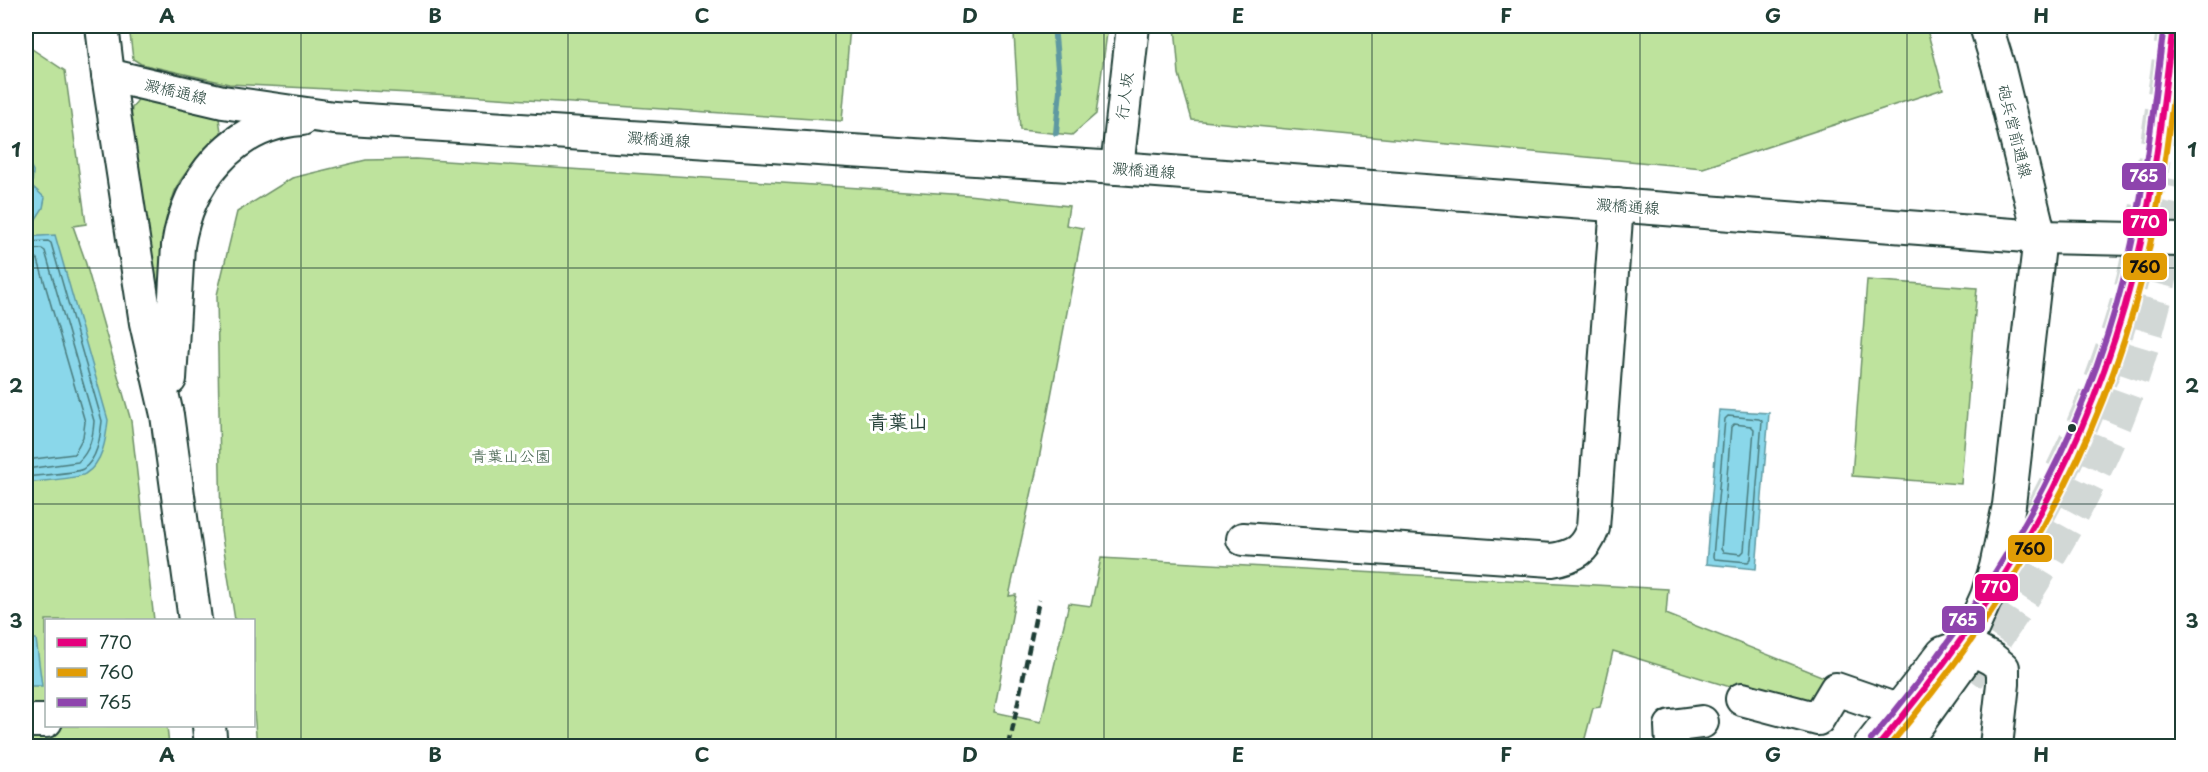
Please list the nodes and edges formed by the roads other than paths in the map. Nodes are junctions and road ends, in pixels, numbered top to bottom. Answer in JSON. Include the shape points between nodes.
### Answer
{"nodes":[{"id":1,"x":102,"y":26,"type":"edge"},
{"id":2,"x":1133,"y":26,"type":"edge"},
{"id":3,"x":1986,"y":26,"type":"edge"},
{"id":4,"x":108,"y":75,"type":"junction"},
{"id":5,"x":334,"y":118,"type":"junction"},
{"id":6,"x":1117,"y":168,"type":"junction"},
{"id":7,"x":1617,"y":205,"type":"junction"},
{"id":8,"x":2040,"y":237,"type":"junction"},
{"id":9,"x":2182,"y":240,"type":"edge"},
{"id":10,"x":167,"y":415,"type":"junction"},
{"id":11,"x":1243,"y":539,"type":"dead end"},
{"id":12,"x":195,"y":619,"type":"edge"},
{"id":13,"x":1965,"y":645,"type":"junction"},
{"id":14,"x":1742,"y":699,"type":"dead end"},
{"id":15,"x":1898,"y":710,"type":"junction"},
{"id":16,"x":26,"y":721,"type":"edge"},
{"id":17,"x":45,"y":721,"type":"edge"},
{"id":18,"x":1702,"y":722,"type":"dead end"},
{"id":19,"x":209,"y":727,"type":"edge"},
{"id":20,"x":212,"y":747,"type":"edge"},
{"id":21,"x":1672,"y":747,"type":"edge"},
{"id":22,"x":1870,"y":747,"type":"edge"},
{"id":23,"x":1902,"y":747,"type":"edge"},
{"id":24,"x":1996,"y":747,"type":"edge"}],
"edges":[{"from":1,"to":4,"type":"street"},
{"from":2,"to":6,"type":"street","name":"行人坂"},
{"from":3,"to":8,"type":"street","name":"砲兵営前通線"},
{"from":4,"to":5,"type":"street","name":"澱橋通線","via":[[223,102]]},
{"from":4,"to":10,"type":"street","via":[[146,323]]},
{"from":5,"to":6,"type":"street","name":"澱橋通線"},
{"from":5,"to":10,"type":"street","via":[[298,119],[260,129],[224,153],[202,177],[181,226],[178,246]]},
{"from":6,"to":7,"type":"street","name":"澱橋通線"},
{"from":7,"to":8,"type":"street","name":"澱橋通線"},
{"from":7,"to":11,"type":"street","via":[[1593,528],[1580,550],[1552,560]]},
{"from":8,"to":9,"type":"street","name":"澱橋通線"},
{"from":8,"to":13,"type":"street","via":[[2009,505],[1993,576]]},
{"from":10,"to":12,"type":"street"},
{"from":13,"to":15,"type":"street","via":[[1943,653]]},
{"from":13,"to":23,"type":"street","via":[[1962,663]]},
{"from":13,"to":24,"type":"street","via":[[2003,668]]},
{"from":14,"to":15,"type":"street","via":[[1818,719],[1836,689]]},
{"from":15,"to":22,"type":"street"},
{"from":16,"to":17,"type":"street"},
{"from":18,"to":21,"type":"street","via":[[1671,726]]},
{"from":19,"to":20,"type":"street"}]}
